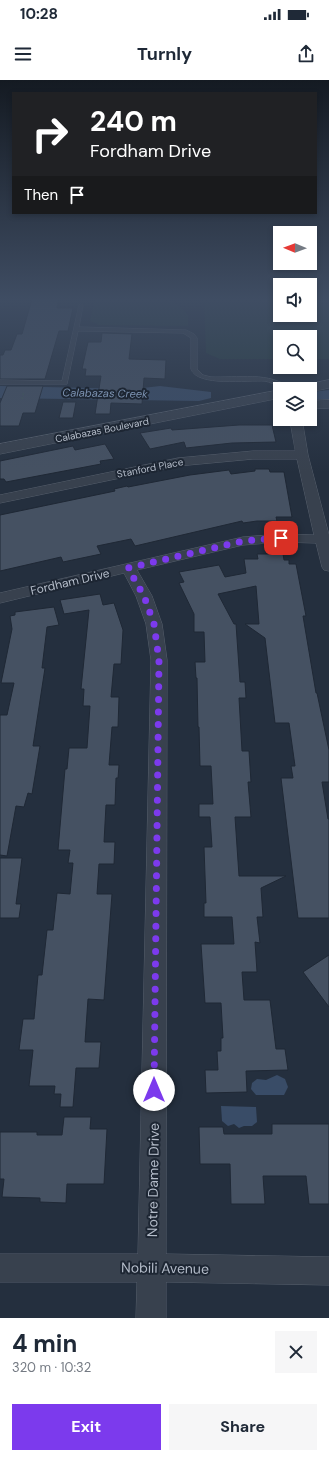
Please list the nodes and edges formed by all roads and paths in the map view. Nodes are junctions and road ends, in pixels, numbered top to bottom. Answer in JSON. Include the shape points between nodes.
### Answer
{"nodes":[{"id":1,"x":70,"y":357,"type":"edge"},
{"id":2,"x":194,"y":357,"type":"edge"},
{"id":3,"x":0,"y":382,"type":"edge"},
{"id":4,"x":276,"y":382,"type":"edge"},
{"id":5,"x":329,"y":384,"type":"edge"},
{"id":6,"x":317,"y":386,"type":"edge"},
{"id":7,"x":273,"y":395,"type":"edge"},
{"id":8,"x":329,"y":404,"type":"edge"},
{"id":9,"x":317,"y":405,"type":"edge"},
{"id":10,"x":273,"y":406,"type":"edge"},
{"id":11,"x":203,"y":410,"type":"junction"},
{"id":12,"x":297,"y":426,"type":"edge"},
{"id":13,"x":0,"y":449,"type":"edge"},
{"id":14,"x":302,"y":455,"type":"junction"},
{"id":15,"x":0,"y":499,"type":"edge"},
{"id":16,"x":326,"y":539,"type":"edge"},
{"id":17,"x":329,"y":567,"type":"edge"},
{"id":18,"x":128,"y":568,"type":"junction"},
{"id":19,"x":0,"y":598,"type":"edge"},
{"id":20,"x":0,"y":1268,"type":"edge"},
{"id":21,"x":152,"y":1268,"type":"junction"},
{"id":22,"x":329,"y":1271,"type":"edge"},
{"id":23,"x":151,"y":1318,"type":"edge"}],
"edges":[{"from":1,"to":3,"type":"lane","via":[[65,382]]},
{"from":2,"to":4,"type":"lane","via":[[194,369],[199,375]]},
{"from":5,"to":6,"type":"street"},
{"from":7,"to":11,"type":"street","name":"Calabazas Boulevard"},
{"from":8,"to":9,"type":"street"},
{"from":10,"to":11,"type":"street","name":"Calabazas Boulevard"},
{"from":11,"to":13,"type":"street","name":"Calabazas Boulevard"},
{"from":12,"to":14,"type":"street"},
{"from":14,"to":15,"type":"street","name":"Stanford Place","via":[[253,455],[178,462]]},
{"from":14,"to":16,"type":"street"},
{"from":16,"to":17,"type":"street"},
{"from":16,"to":18,"type":"street","name":"Fordham Drive","via":[[281,538],[243,541]]},
{"from":18,"to":19,"type":"street","name":"Fordham Drive"},
{"from":18,"to":21,"type":"street","name":"Notre Dame Drive","via":[[144,596],[152,618],[159,660]]},
{"from":20,"to":21,"type":"street","name":"Nobili Avenue"},
{"from":21,"to":22,"type":"street","name":"Nobili Avenue"},
{"from":21,"to":23,"type":"street","name":"Notre Dame Drive"}]}
